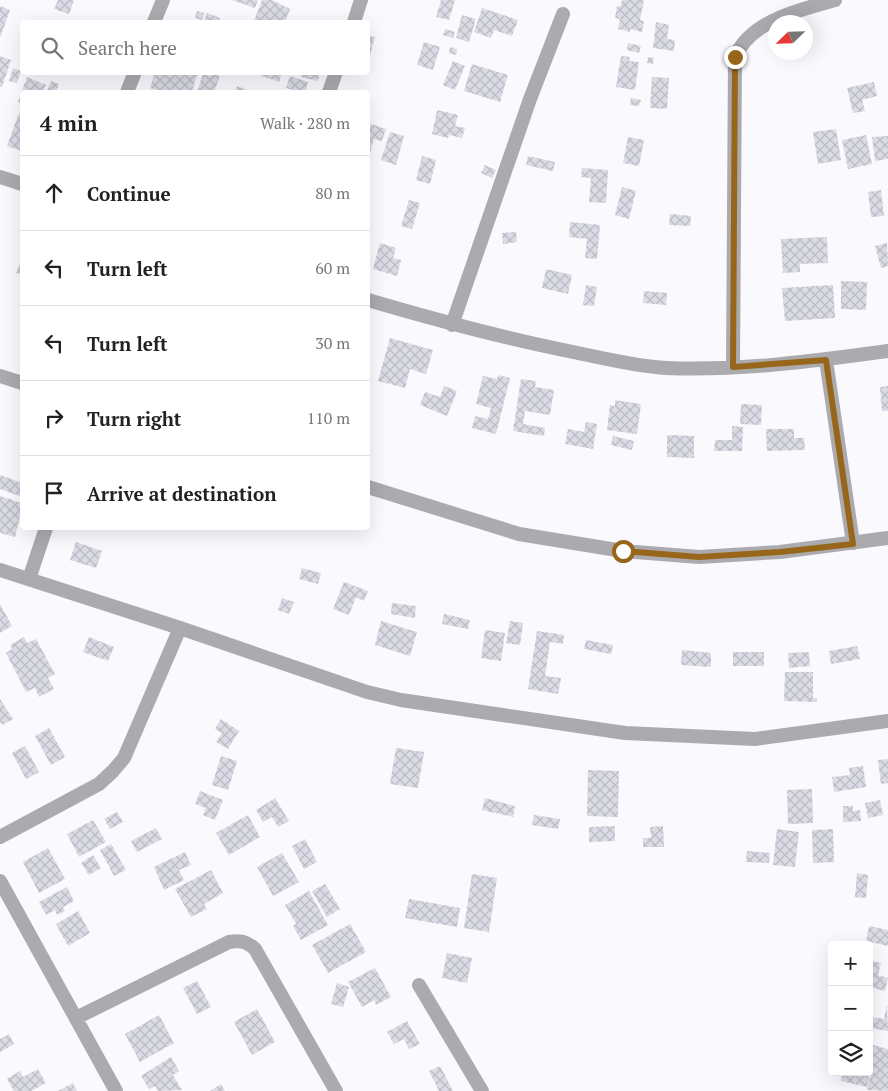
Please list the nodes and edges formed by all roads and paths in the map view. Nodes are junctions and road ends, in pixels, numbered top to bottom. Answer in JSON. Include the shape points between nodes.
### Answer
{"nodes":[{"id":1,"x":163,"y":0,"type":"edge"},
{"id":2,"x":362,"y":0,"type":"edge"},
{"id":3,"x":835,"y":0,"type":"edge"},
{"id":4,"x":563,"y":14,"type":"dead end"},
{"id":5,"x":155,"y":20,"type":"edge"},
{"id":6,"x":355,"y":20,"type":"edge"},
{"id":7,"x":134,"y":75,"type":"edge"},
{"id":8,"x":335,"y":75,"type":"edge"},
{"id":9,"x":128,"y":90,"type":"edge"},
{"id":10,"x":330,"y":90,"type":"edge"},
{"id":11,"x":0,"y":177,"type":"edge"},
{"id":12,"x":20,"y":183,"type":"edge"},
{"id":13,"x":370,"y":301,"type":"edge"},
{"id":14,"x":452,"y":325,"type":"junction"},
{"id":15,"x":888,"y":351,"type":"edge"},
{"id":16,"x":826,"y":360,"type":"junction"},
{"id":17,"x":733,"y":367,"type":"junction"},
{"id":18,"x":0,"y":376,"type":"edge"},
{"id":19,"x":20,"y":382,"type":"edge"},
{"id":20,"x":370,"y":488,"type":"edge"},
{"id":21,"x":45,"y":530,"type":"edge"},
{"id":22,"x":888,"y":538,"type":"edge"},
{"id":23,"x":853,"y":544,"type":"junction"},
{"id":24,"x":0,"y":570,"type":"edge"},
{"id":25,"x":30,"y":579,"type":"junction"},
{"id":26,"x":180,"y":628,"type":"junction"},
{"id":27,"x":888,"y":721,"type":"edge"},
{"id":28,"x":0,"y":837,"type":"edge"},
{"id":29,"x":0,"y":881,"type":"edge"},
{"id":30,"x":419,"y":985,"type":"dead end"},
{"id":31,"x":76,"y":1018,"type":"junction"},
{"id":32,"x":116,"y":1091,"type":"edge"},
{"id":33,"x":336,"y":1091,"type":"edge"},
{"id":34,"x":482,"y":1091,"type":"edge"}],
"edges":[{"from":1,"to":5,"type":"street"},
{"from":2,"to":6,"type":"street"},
{"from":3,"to":17,"type":"street","via":[[767,24],[746,39],[735,57]]},
{"from":4,"to":14,"type":"street","via":[[530,99]]},
{"from":7,"to":9,"type":"street"},
{"from":8,"to":10,"type":"street"},
{"from":11,"to":12,"type":"street"},
{"from":13,"to":14,"type":"street"},
{"from":14,"to":17,"type":"street","via":[[636,365]]},
{"from":15,"to":16,"type":"street"},
{"from":16,"to":17,"type":"street"},
{"from":16,"to":23,"type":"street"},
{"from":18,"to":19,"type":"street"},
{"from":20,"to":23,"type":"street","via":[[519,534],[623,551],[699,557]]},
{"from":21,"to":25,"type":"street"},
{"from":22,"to":23,"type":"street"},
{"from":24,"to":25,"type":"street"},
{"from":25,"to":26,"type":"street"},
{"from":26,"to":27,"type":"street","via":[[367,692],[596,730],[755,739]]},
{"from":26,"to":28,"type":"street","via":[[124,758],[113,772],[99,784]]},
{"from":29,"to":31,"type":"street"},
{"from":30,"to":34,"type":"street"},
{"from":31,"to":32,"type":"street"},
{"from":31,"to":33,"type":"street","via":[[228,942],[247,942]]}]}
